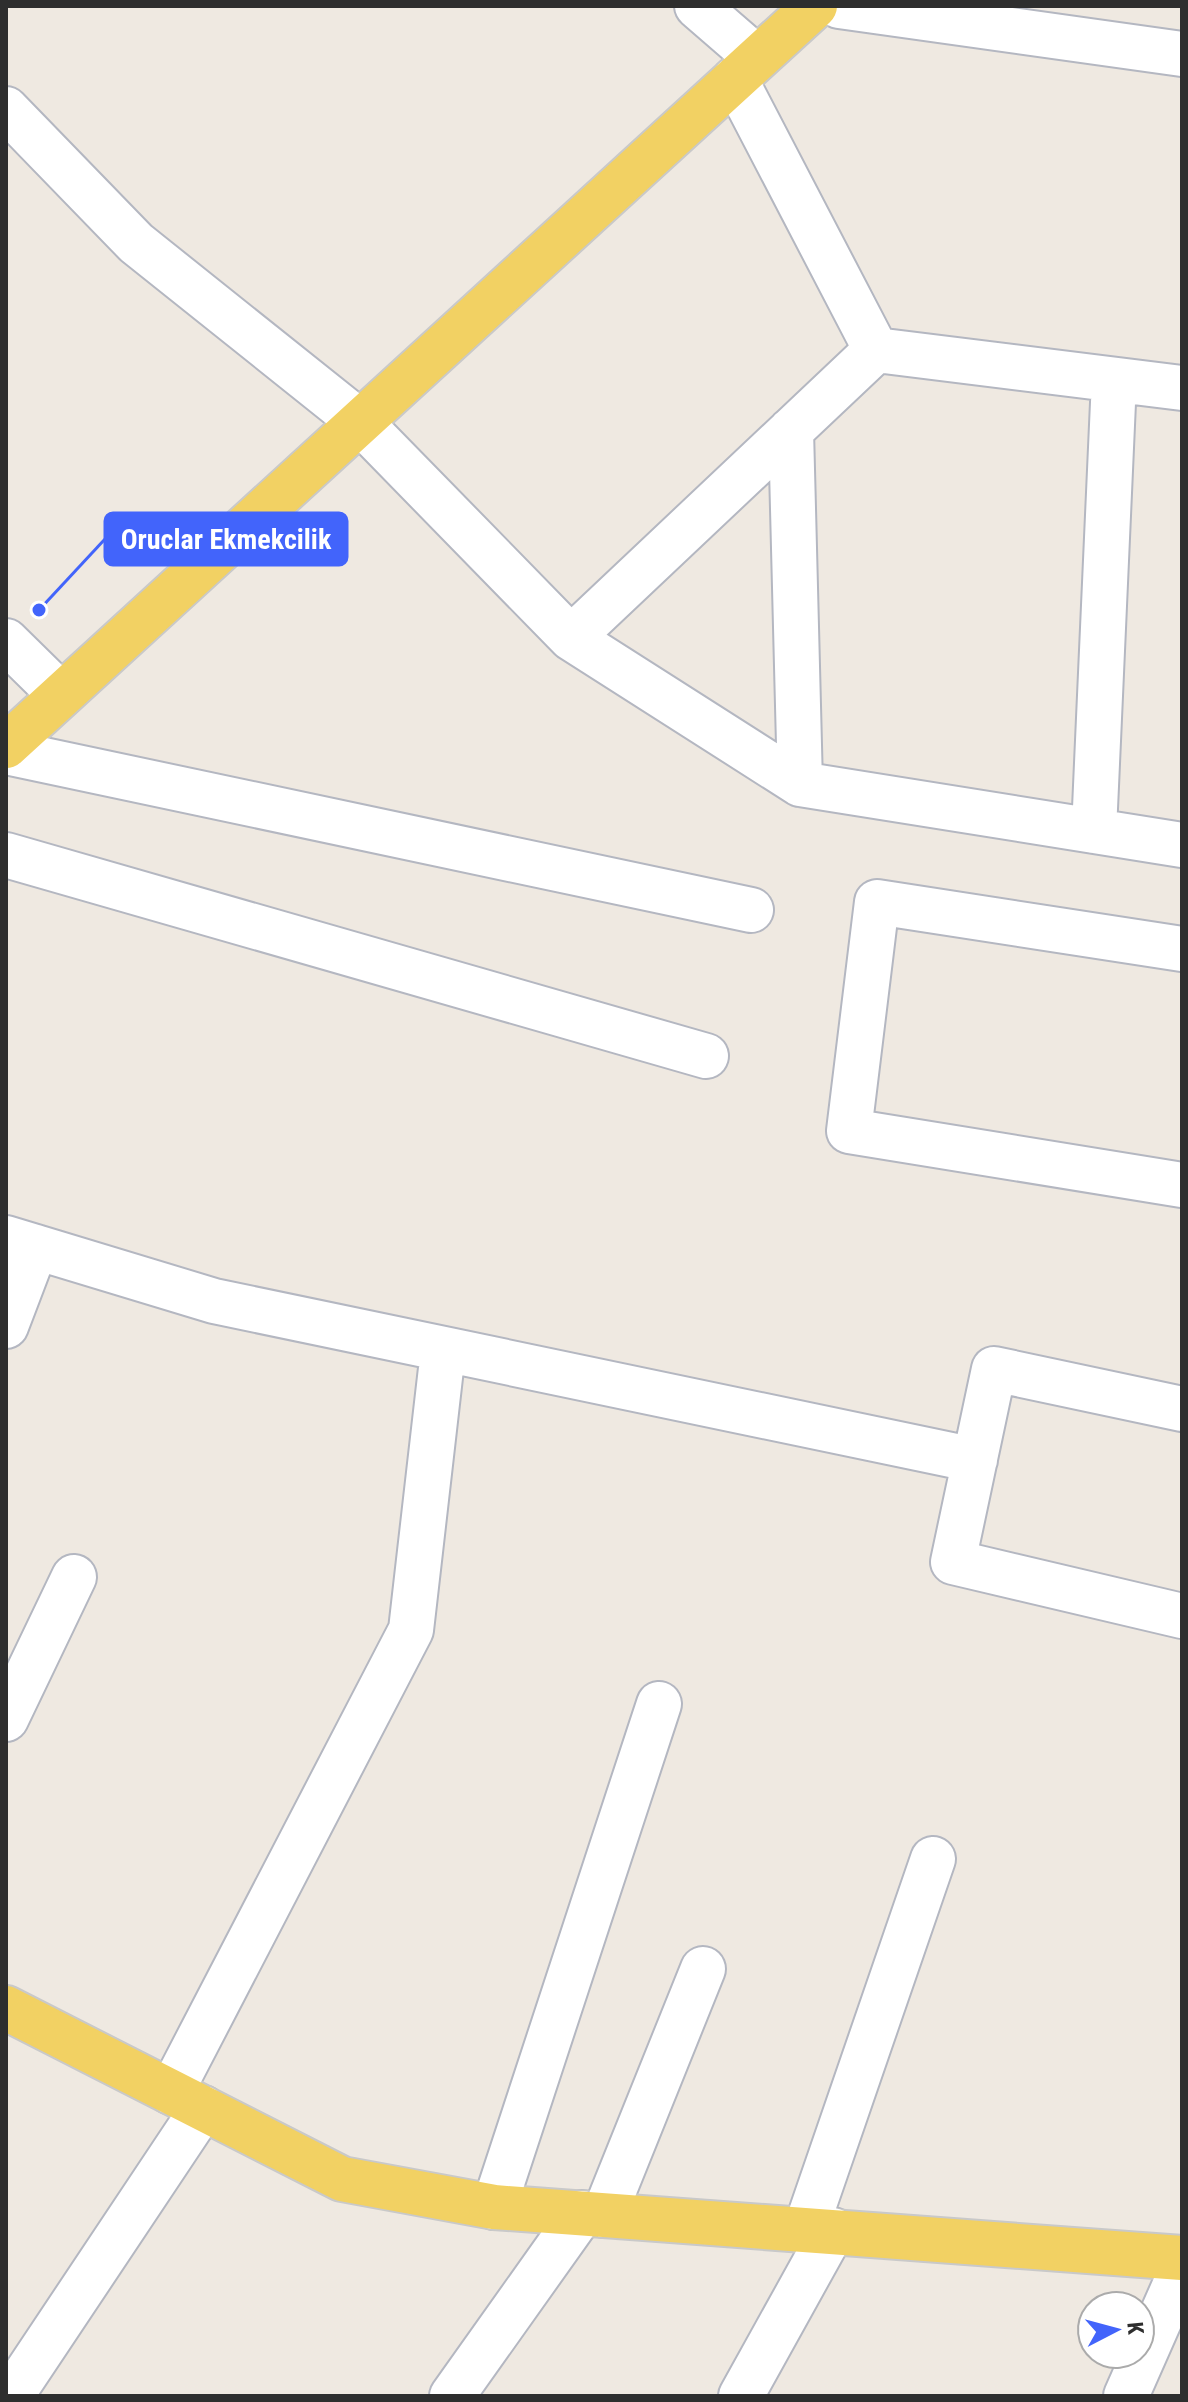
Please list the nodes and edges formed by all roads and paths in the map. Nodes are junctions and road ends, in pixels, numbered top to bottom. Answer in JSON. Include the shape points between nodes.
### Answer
{"nodes":[{"id":1,"x":697,"y":6,"type":"edge"},
{"id":2,"x":815,"y":6,"type":"edge"},
{"id":3,"x":839,"y":6,"type":"edge"},
{"id":4,"x":1182,"y":54,"type":"edge"},
{"id":5,"x":746,"y":68,"type":"junction"},
{"id":6,"x":6,"y":109,"type":"edge"},
{"id":7,"x":876,"y":350,"type":"junction"},
{"id":8,"x":1114,"y":380,"type":"junction"},
{"id":9,"x":1182,"y":388,"type":"edge"},
{"id":10,"x":360,"y":422,"type":"junction"},
{"id":11,"x":791,"y":430,"type":"junction"},
{"id":12,"x":571,"y":638,"type":"junction"},
{"id":13,"x":6,"y":641,"type":"edge"},
{"id":14,"x":61,"y":695,"type":"junction"},
{"id":15,"x":6,"y":749,"type":"edge"},
{"id":16,"x":800,"y":784,"type":"junction"},
{"id":17,"x":1094,"y":831,"type":"junction"},
{"id":18,"x":1182,"y":845,"type":"edge"},
{"id":19,"x":6,"y":855,"type":"edge"},
{"id":20,"x":751,"y":910,"type":"dead end"},
{"id":21,"x":1182,"y":949,"type":"edge"},
{"id":22,"x":706,"y":1056,"type":"dead end"},
{"id":23,"x":1182,"y":1185,"type":"edge"},
{"id":24,"x":21,"y":1243,"type":"edge"},
{"id":25,"x":6,"y":1326,"type":"edge"},
{"id":26,"x":443,"y":1351,"type":"junction"},
{"id":27,"x":1182,"y":1409,"type":"edge"},
{"id":28,"x":975,"y":1460,"type":"junction"},
{"id":29,"x":74,"y":1577,"type":"dead end"},
{"id":30,"x":1182,"y":1616,"type":"edge"},
{"id":31,"x":659,"y":1704,"type":"dead end"},
{"id":32,"x":6,"y":1719,"type":"edge"},
{"id":33,"x":933,"y":1859,"type":"dead end"},
{"id":34,"x":703,"y":1969,"type":"dead end"},
{"id":35,"x":6,"y":2008,"type":"edge"},
{"id":36,"x":187,"y":2100,"type":"junction"},
{"id":37,"x":494,"y":2207,"type":"junction"},
{"id":38,"x":593,"y":2214,"type":"junction"},
{"id":39,"x":820,"y":2229,"type":"junction"},
{"id":40,"x":1182,"y":2258,"type":"edge"},
{"id":41,"x":1182,"y":2269,"type":"edge"},
{"id":42,"x":11,"y":2396,"type":"edge"},
{"id":43,"x":452,"y":2396,"type":"edge"},
{"id":44,"x":741,"y":2396,"type":"edge"},
{"id":45,"x":1126,"y":2396,"type":"edge"}],
"edges":[{"from":1,"to":5,"type":"street"},
{"from":2,"to":5,"type":"main road"},
{"from":3,"to":4,"type":"street"},
{"from":5,"to":7,"type":"street"},
{"from":5,"to":10,"type":"main road"},
{"from":6,"to":10,"type":"street","via":[[136,243]]},
{"from":7,"to":8,"type":"street"},
{"from":7,"to":11,"type":"street"},
{"from":8,"to":9,"type":"street"},
{"from":8,"to":17,"type":"street"},
{"from":10,"to":12,"type":"street"},
{"from":10,"to":14,"type":"main road"},
{"from":11,"to":12,"type":"street"},
{"from":11,"to":16,"type":"street"},
{"from":12,"to":16,"type":"street"},
{"from":13,"to":14,"type":"street"},
{"from":14,"to":15,"type":"main road"},
{"from":15,"to":20,"type":"street"},
{"from":16,"to":17,"type":"street"},
{"from":17,"to":18,"type":"street"},
{"from":19,"to":22,"type":"street"},
{"from":21,"to":23,"type":"street","via":[[877,902],[849,1131]]},
{"from":24,"to":25,"type":"street"},
{"from":24,"to":26,"type":"street","via":[[214,1301]]},
{"from":26,"to":28,"type":"street"},
{"from":26,"to":36,"type":"street","via":[[411,1630]]},
{"from":27,"to":28,"type":"street","via":[[994,1369]]},
{"from":28,"to":30,"type":"street","via":[[953,1562]]},
{"from":29,"to":32,"type":"street"},
{"from":31,"to":37,"type":"street"},
{"from":33,"to":39,"type":"street"},
{"from":34,"to":38,"type":"street"},
{"from":35,"to":36,"type":"main road"},
{"from":36,"to":37,"type":"main road","via":[[342,2179]]},
{"from":36,"to":42,"type":"street"},
{"from":37,"to":38,"type":"main road"},
{"from":38,"to":39,"type":"main road"},
{"from":38,"to":43,"type":"street"},
{"from":39,"to":40,"type":"main road"},
{"from":39,"to":44,"type":"street"},
{"from":41,"to":45,"type":"street"}]}
